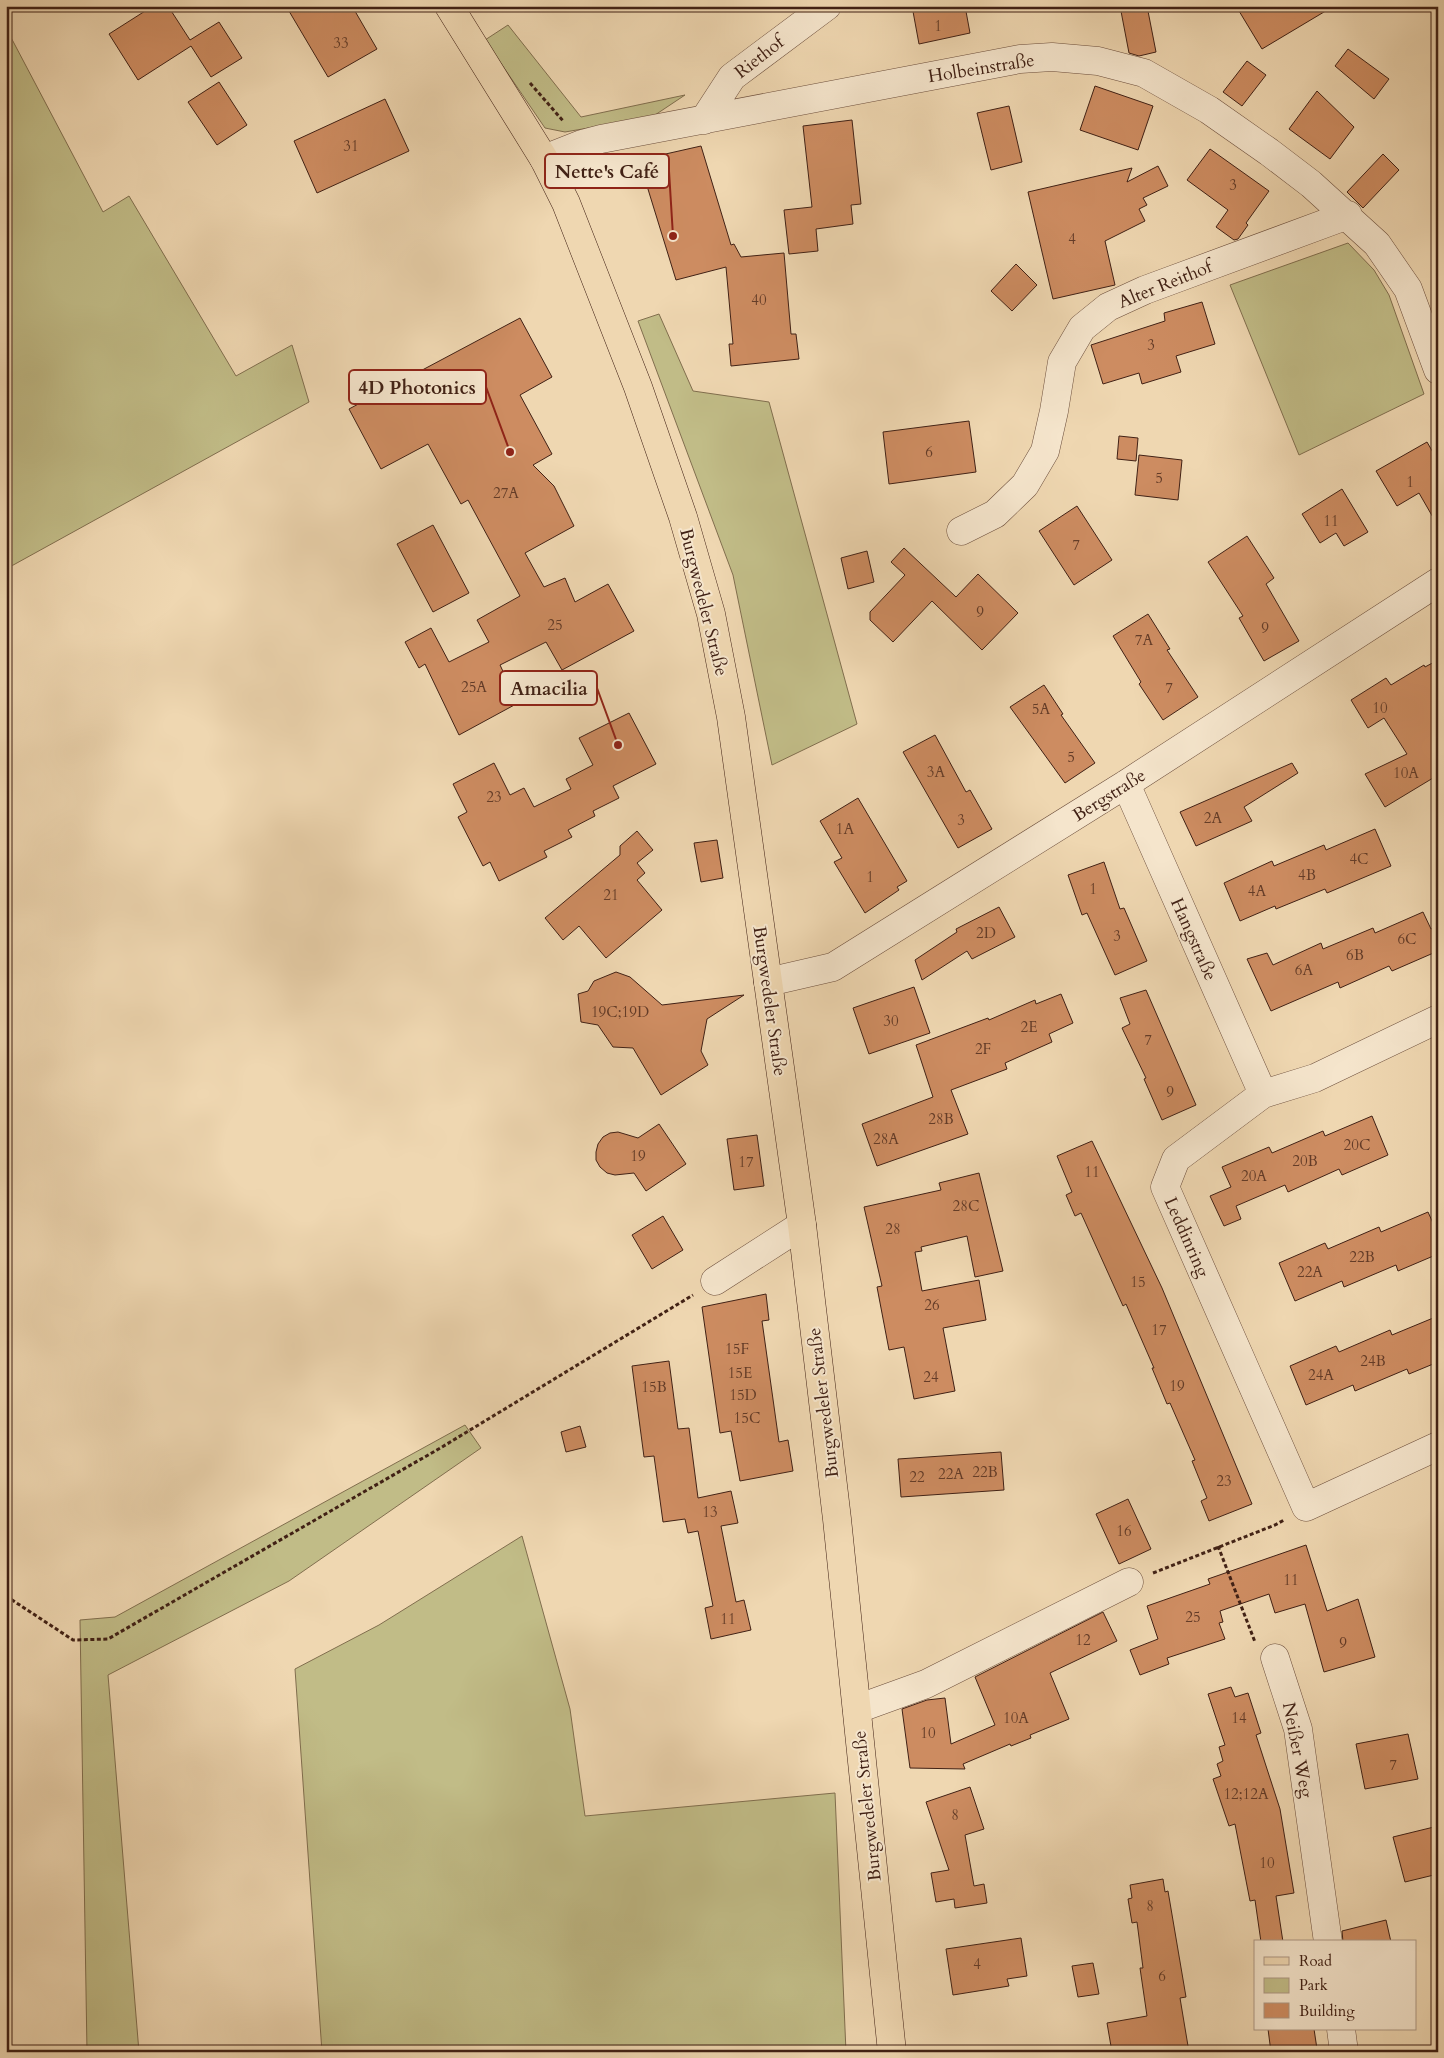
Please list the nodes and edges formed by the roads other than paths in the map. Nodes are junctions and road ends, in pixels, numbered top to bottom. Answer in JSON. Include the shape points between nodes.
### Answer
{"nodes":[{"id":1,"x":448,"y":6,"type":"edge"},
{"id":2,"x":827,"y":6,"type":"edge"},
{"id":3,"x":704,"y":120,"type":"junction"},
{"id":4,"x":544,"y":159,"type":"junction"},
{"id":5,"x":1348,"y":215,"type":"junction"},
{"id":6,"x":1438,"y":370,"type":"edge"},
{"id":7,"x":961,"y":530,"type":"dead end"},
{"id":8,"x":1438,"y":582,"type":"edge"},
{"id":9,"x":1126,"y":784,"type":"junction"},
{"id":10,"x":768,"y":982,"type":"junction"},
{"id":11,"x":1438,"y":1019,"type":"edge"},
{"id":12,"x":1263,"y":1094,"type":"junction"},
{"id":13,"x":802,"y":1225,"type":"junction"},
{"id":14,"x":715,"y":1281,"type":"road end"},
{"id":15,"x":1438,"y":1446,"type":"edge"},
{"id":16,"x":1129,"y":1582,"type":"road end"},
{"id":17,"x":1276,"y":1658,"type":"road end"},
{"id":18,"x":857,"y":1709,"type":"junction"},
{"id":19,"x":1328,"y":1940,"type":"edge"},
{"id":20,"x":1341,"y":2030,"type":"edge"},
{"id":21,"x":892,"y":2052,"type":"edge"},
{"id":22,"x":1344,"y":2052,"type":"edge"}],
"edges":[{"from":1,"to":4,"type":"main road","name":"Burgwedeler Straße"},
{"from":2,"to":3,"type":"street","name":"Riethof","via":[[732,77]]},
{"from":3,"to":4,"type":"street","name":"Holbeinstraße","via":[[582,144]]},
{"from":3,"to":5,"type":"street","name":"Holbeinstraße","via":[[1020,59],[1052,57],[1098,61],[1144,73],[1209,110]]},
{"from":4,"to":10,"type":"main road","name":"Burgwedeler Straße","via":[[587,254],[635,379],[683,518],[711,614],[731,717]]},
{"from":5,"to":6,"type":"street","name":"Holbeinstraße","via":[[1377,244],[1408,289]]},
{"from":5,"to":7,"type":"street","name":"Alter Reithof","via":[[1145,290],[1108,307],[1082,328],[1062,362],[1045,451],[1025,485],[994,514]]},
{"from":8,"to":9,"type":"street","name":"Bergstraße"},
{"from":9,"to":10,"type":"street","name":"Bergstraße","via":[[833,967]]},
{"from":9,"to":12,"type":"street","name":"Hangstraße"},
{"from":10,"to":13,"type":"main road","name":"Burgwedeler Straße"},
{"from":11,"to":12,"type":"street","name":"Leddinring","via":[[1315,1078]]},
{"from":12,"to":15,"type":"street","name":"Leddinring","via":[[1176,1159],[1165,1187],[1306,1507]]},
{"from":13,"to":14,"type":"street"},
{"from":13,"to":18,"type":"main road","name":"Burgwedeler Straße"},
{"from":16,"to":18,"type":"street","via":[[926,1684]]},
{"from":17,"to":19,"type":"street","name":"Neißer Weg","via":[[1298,1729]]},
{"from":18,"to":21,"type":"main road","name":"Burgwedeler Straße"},
{"from":20,"to":22,"type":"street"}]}
